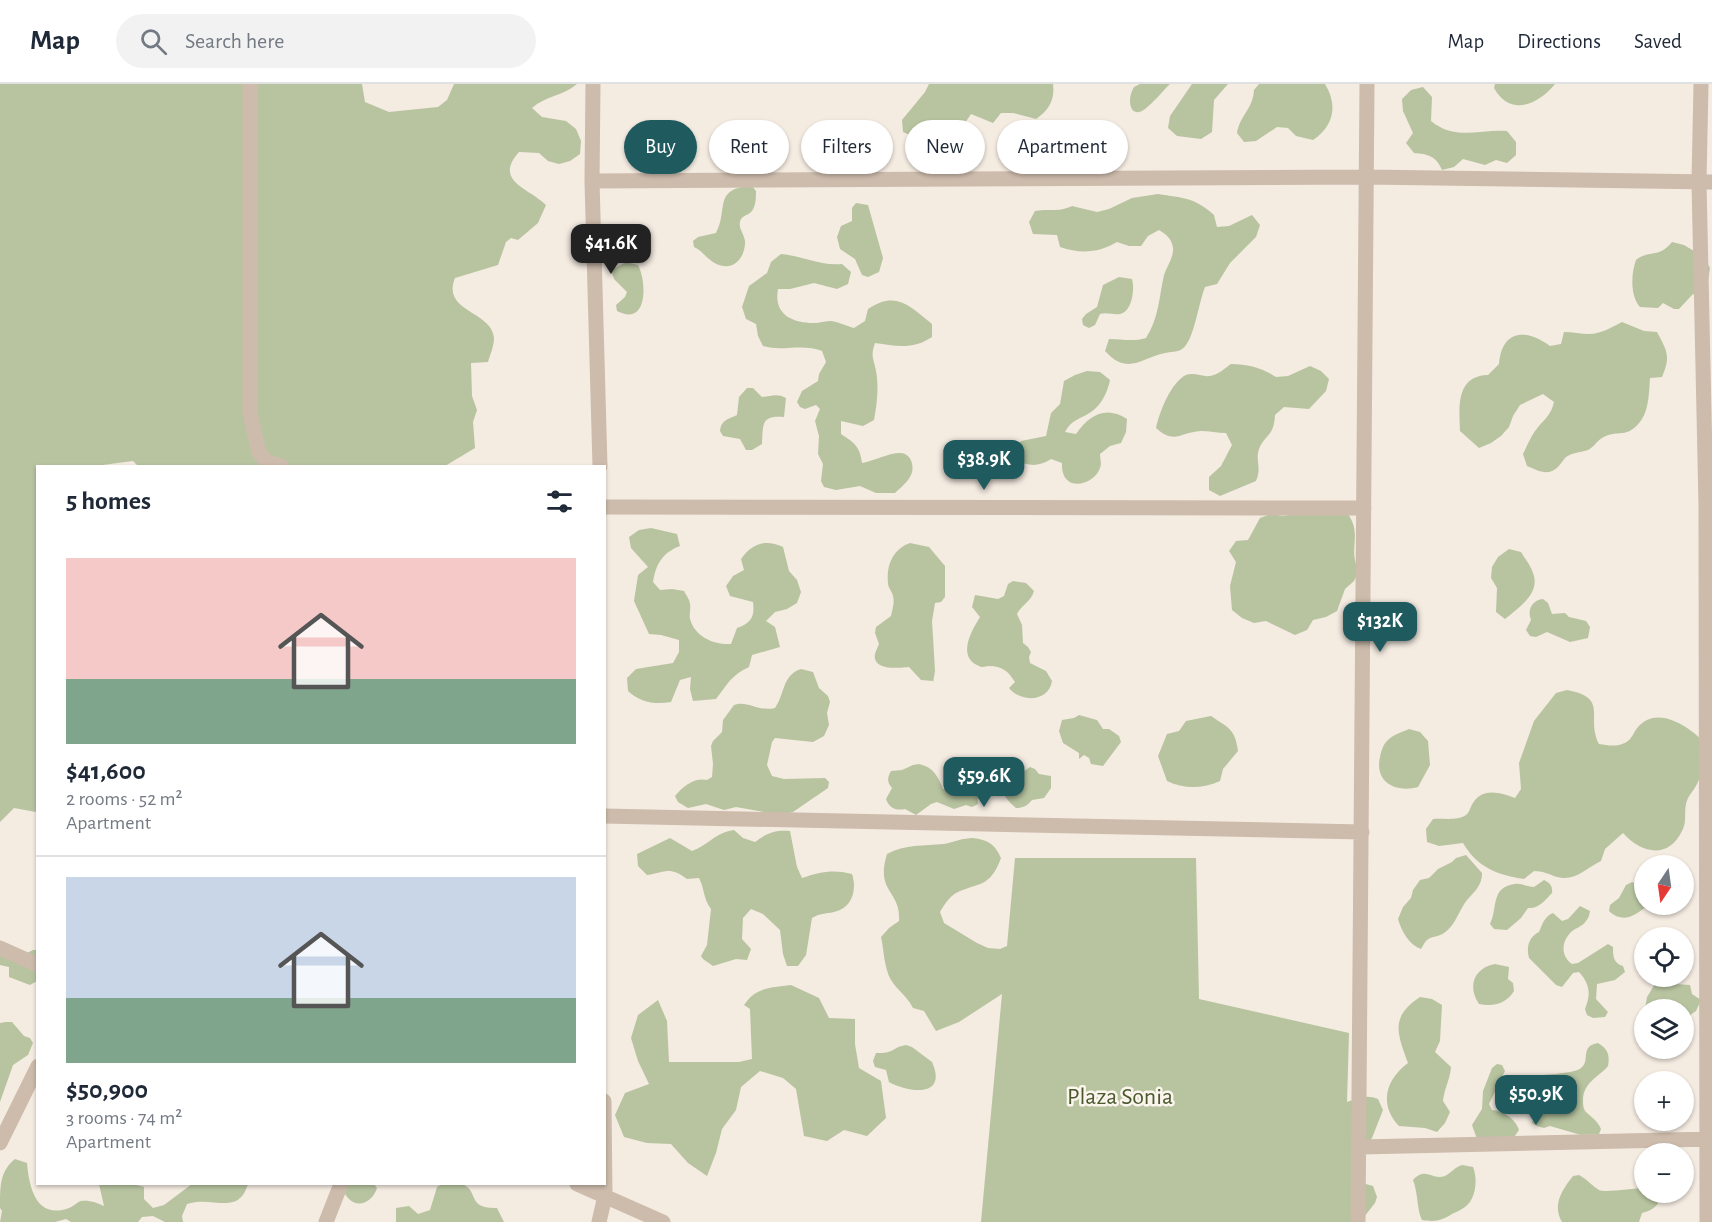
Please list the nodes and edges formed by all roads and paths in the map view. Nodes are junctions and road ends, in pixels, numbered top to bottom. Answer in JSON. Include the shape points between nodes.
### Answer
{"nodes":[{"id":1,"x":250,"y":84,"type":"edge"},
{"id":2,"x":593,"y":84,"type":"edge"},
{"id":3,"x":1367,"y":84,"type":"edge"},
{"id":4,"x":1701,"y":84,"type":"edge"},
{"id":5,"x":1366,"y":177,"type":"junction"},
{"id":6,"x":592,"y":181,"type":"junction"},
{"id":7,"x":1706,"y":182,"type":"edge"},
{"id":8,"x":278,"y":465,"type":"edge"},
{"id":9,"x":600,"y":465,"type":"edge"},
{"id":10,"x":1709,"y":505,"type":"edge"},
{"id":11,"x":606,"y":507,"type":"edge"},
{"id":12,"x":1364,"y":508,"type":"junction"},
{"id":13,"x":606,"y":816,"type":"edge"},
{"id":14,"x":1709,"y":830,"type":"edge"},
{"id":15,"x":1362,"y":832,"type":"junction"},
{"id":16,"x":0,"y":948,"type":"edge"},
{"id":17,"x":36,"y":964,"type":"edge"},
{"id":18,"x":36,"y":1070,"type":"edge"},
{"id":19,"x":1710,"y":1139,"type":"edge"},
{"id":20,"x":0,"y":1143,"type":"edge"},
{"id":21,"x":1360,"y":1147,"type":"junction"},
{"id":22,"x":341,"y":1185,"type":"edge"},
{"id":23,"x":579,"y":1185,"type":"edge"},
{"id":24,"x":605,"y":1185,"type":"edge"},
{"id":25,"x":605,"y":1196,"type":"junction"},
{"id":26,"x":326,"y":1222,"type":"edge"},
{"id":27,"x":598,"y":1222,"type":"edge"},
{"id":28,"x":663,"y":1222,"type":"edge"},
{"id":29,"x":1358,"y":1222,"type":"edge"},
{"id":30,"x":1707,"y":1222,"type":"edge"}],
"edges":[{"from":1,"to":8,"type":"street","via":[[250,413],[259,453],[267,462]]},
{"from":2,"to":6,"type":"street"},
{"from":3,"to":5,"type":"street"},
{"from":4,"to":7,"type":"street"},
{"from":5,"to":6,"type":"street"},
{"from":5,"to":7,"type":"street"},
{"from":5,"to":12,"type":"street"},
{"from":6,"to":9,"type":"street"},
{"from":7,"to":10,"type":"street"},
{"from":10,"to":14,"type":"street"},
{"from":11,"to":12,"type":"street"},
{"from":12,"to":15,"type":"street"},
{"from":13,"to":15,"type":"street"},
{"from":14,"to":19,"type":"street"},
{"from":15,"to":21,"type":"street"},
{"from":16,"to":17,"type":"street"},
{"from":18,"to":20,"type":"street"},
{"from":19,"to":21,"type":"street"},
{"from":19,"to":30,"type":"street"},
{"from":21,"to":29,"type":"street"},
{"from":22,"to":26,"type":"street"},
{"from":23,"to":25,"type":"street"},
{"from":24,"to":25,"type":"street"},
{"from":25,"to":27,"type":"street"},
{"from":25,"to":28,"type":"street"}]}
